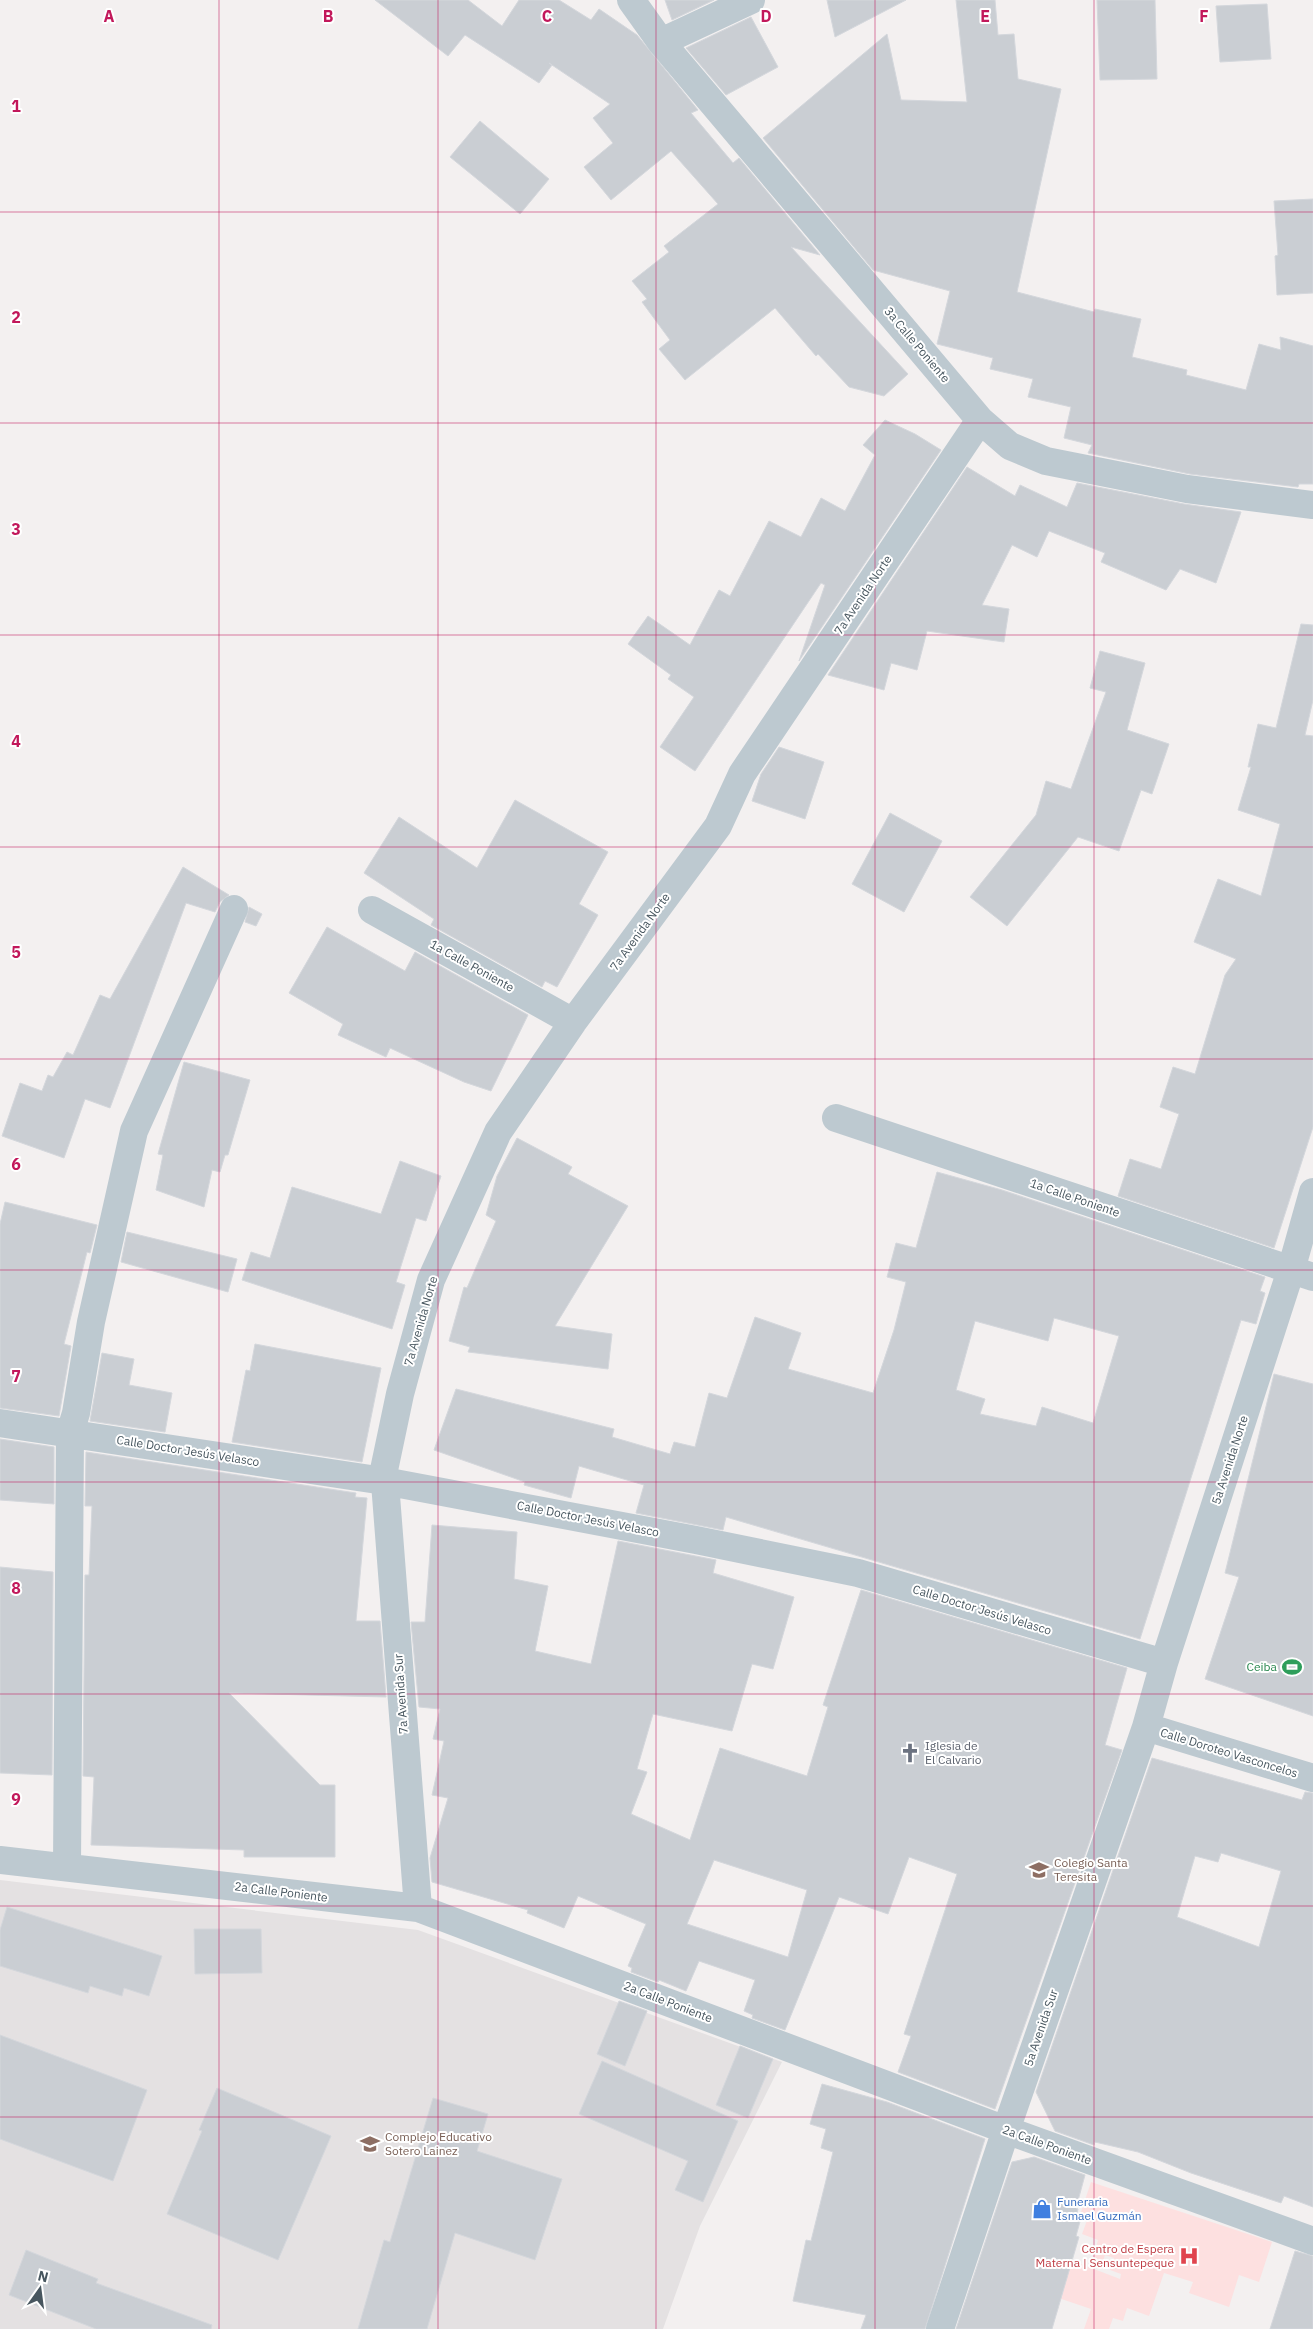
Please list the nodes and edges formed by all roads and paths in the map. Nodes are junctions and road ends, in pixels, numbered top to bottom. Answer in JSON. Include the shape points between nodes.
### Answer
{"nodes":[{"id":1,"x":631,"y":0,"type":"edge"},
{"id":2,"x":751,"y":0,"type":"edge"},
{"id":3,"x":660,"y":42,"type":"junction"},
{"id":4,"x":980,"y":420,"type":"junction"},
{"id":5,"x":1313,"y":505,"type":"edge"},
{"id":6,"x":234,"y":910,"type":"dead end"},
{"id":7,"x":372,"y":910,"type":"dead end"},
{"id":8,"x":573,"y":1022,"type":"junction"},
{"id":9,"x":836,"y":1118,"type":"dead end"},
{"id":10,"x":1313,"y":1192,"type":"edge"},
{"id":11,"x":1302,"y":1274,"type":"edge"},
{"id":12,"x":0,"y":1423,"type":"edge"},
{"id":13,"x":70,"y":1433,"type":"junction"},
{"id":14,"x":384,"y":1481,"type":"junction"},
{"id":15,"x":1164,"y":1664,"type":"junction"},
{"id":16,"x":1146,"y":1728,"type":"junction"},
{"id":17,"x":1313,"y":1778,"type":"edge"},
{"id":18,"x":0,"y":1860,"type":"edge"},
{"id":19,"x":67,"y":1867,"type":"junction"},
{"id":20,"x":418,"y":1908,"type":"junction"},
{"id":21,"x":1006,"y":2130,"type":"junction"},
{"id":22,"x":1313,"y":2241,"type":"edge"},
{"id":23,"x":940,"y":2329,"type":"edge"}],
"edges":[{"from":1,"to":3,"type":"street","name":"3a Calle Poniente"},
{"from":2,"to":3,"type":"street"},
{"from":3,"to":4,"type":"street","name":"3a Calle Poniente"},
{"from":4,"to":5,"type":"street","name":"3a Calle Poniente","via":[[1010,446],[1046,461],[1187,489]]},
{"from":4,"to":8,"type":"street","name":"7a Avenida Norte","via":[[742,774],[718,826]]},
{"from":6,"to":13,"type":"street","via":[[134,1130]]},
{"from":7,"to":8,"type":"street","name":"1a Calle Poniente"},
{"from":8,"to":14,"type":"street","name":"7a Avenida Norte","via":[[498,1132],[431,1280],[400,1394]]},
{"from":9,"to":11,"type":"street","name":"1a Calle Poniente"},
{"from":10,"to":11,"type":"street","name":"5a Avenida Norte"},
{"from":11,"to":15,"type":"street","name":"5a Avenida Norte"},
{"from":12,"to":13,"type":"street","name":"Calle Doctor Jesús Velasco"},
{"from":13,"to":14,"type":"street","name":"Calle Doctor Jesús Velasco"},
{"from":13,"to":19,"type":"street"},
{"from":14,"to":15,"type":"street","name":"Calle Doctor Jesús Velasco","via":[[858,1573]]},
{"from":14,"to":20,"type":"street","name":"7a Avenida Sur"},
{"from":15,"to":16,"type":"street","name":"5a Avenida Norte"},
{"from":16,"to":17,"type":"street","name":"Calle Doroteo Vasconcelos"},
{"from":16,"to":21,"type":"street","name":"5a Avenida Sur"},
{"from":18,"to":19,"type":"street","name":"2a Calle Poniente"},
{"from":19,"to":20,"type":"street","name":"2a Calle Poniente"},
{"from":20,"to":21,"type":"street","name":"2a Calle Poniente"},
{"from":21,"to":22,"type":"street","name":"2a Calle Poniente"},
{"from":21,"to":23,"type":"street","name":"5a Avenida Sur"}]}
